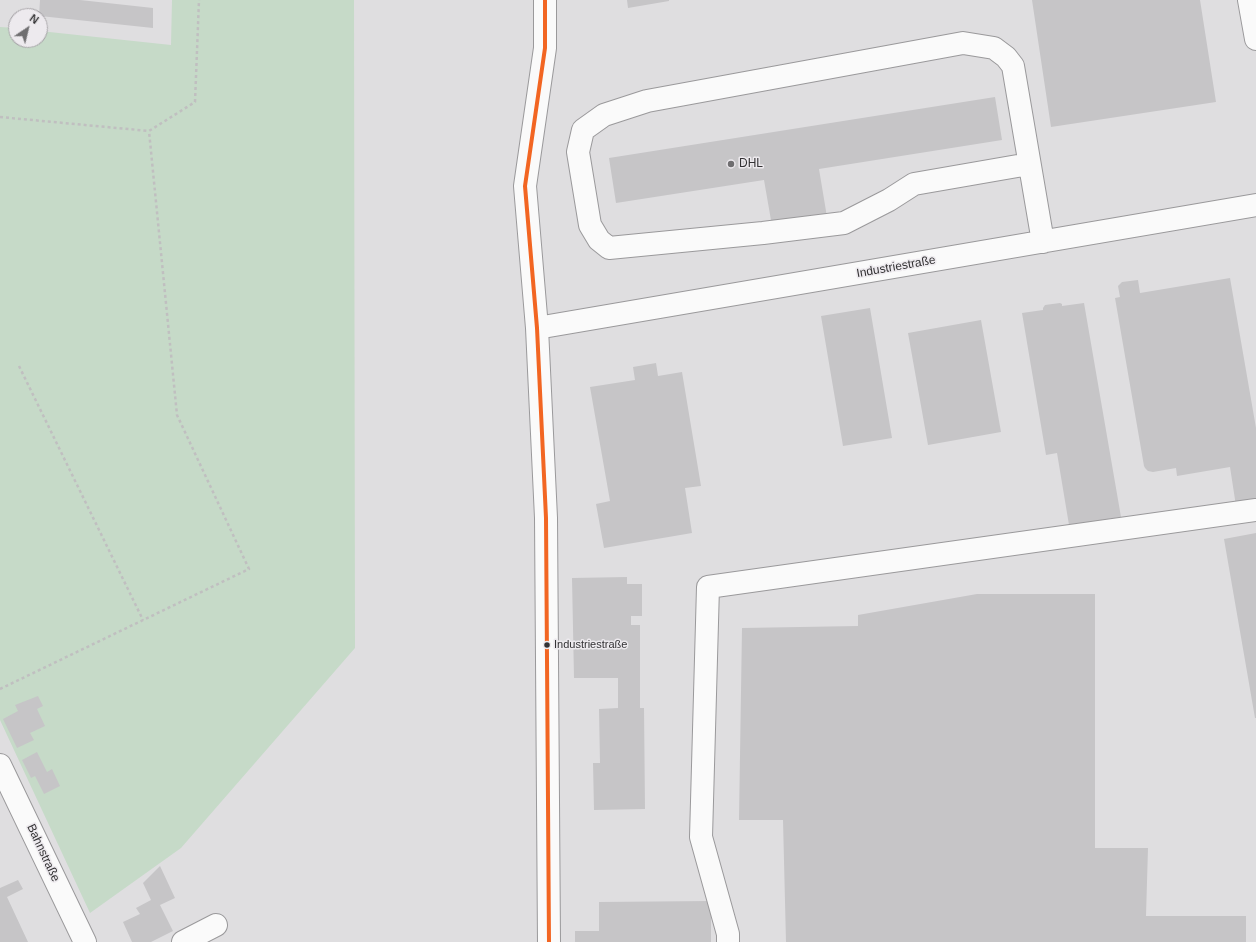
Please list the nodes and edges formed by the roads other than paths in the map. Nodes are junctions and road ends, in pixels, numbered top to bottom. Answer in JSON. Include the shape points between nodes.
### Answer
{"nodes":[{"id":1,"x":545,"y":0,"type":"edge"},
{"id":2,"x":1249,"y":0,"type":"edge"},
{"id":3,"x":1256,"y":38,"type":"edge"},
{"id":4,"x":1029,"y":164,"type":"junction"},
{"id":5,"x":1256,"y":205,"type":"edge"},
{"id":6,"x":1043,"y":242,"type":"junction"},
{"id":7,"x":537,"y":328,"type":"junction"},
{"id":8,"x":1256,"y":510,"type":"edge"},
{"id":9,"x":0,"y":765,"type":"edge"},
{"id":10,"x":6,"y":793,"type":"edge"},
{"id":11,"x":216,"y":925,"type":"dead end"},
{"id":12,"x":85,"y":942,"type":"edge"},
{"id":13,"x":183,"y":942,"type":"edge"},
{"id":14,"x":549,"y":942,"type":"edge"},
{"id":15,"x":728,"y":942,"type":"edge"}],
"edges":[{"from":1,"to":7,"type":"street","via":[[545,48],[525,186]]},
{"from":2,"to":3,"type":"street"},
{"from":4,"to":4,"type":"street","via":[[1013,66],[994,48],[963,43],[647,101],[604,115],[584,130],[578,152],[590,225],[599,240],[609,248],[763,234],[844,223],[914,184]]},
{"from":4,"to":6,"type":"street"},
{"from":5,"to":6,"type":"street","name":"Industriestraße"},
{"from":6,"to":7,"type":"street","name":"Industriestraße"},
{"from":7,"to":14,"type":"street","via":[[546,518]]},
{"from":8,"to":15,"type":"street","via":[[708,588],[701,837]]},
{"from":9,"to":10,"type":"street","name":"Bahnstraße"},
{"from":10,"to":12,"type":"street","name":"Bahnstraße"},
{"from":11,"to":13,"type":"street"}]}
